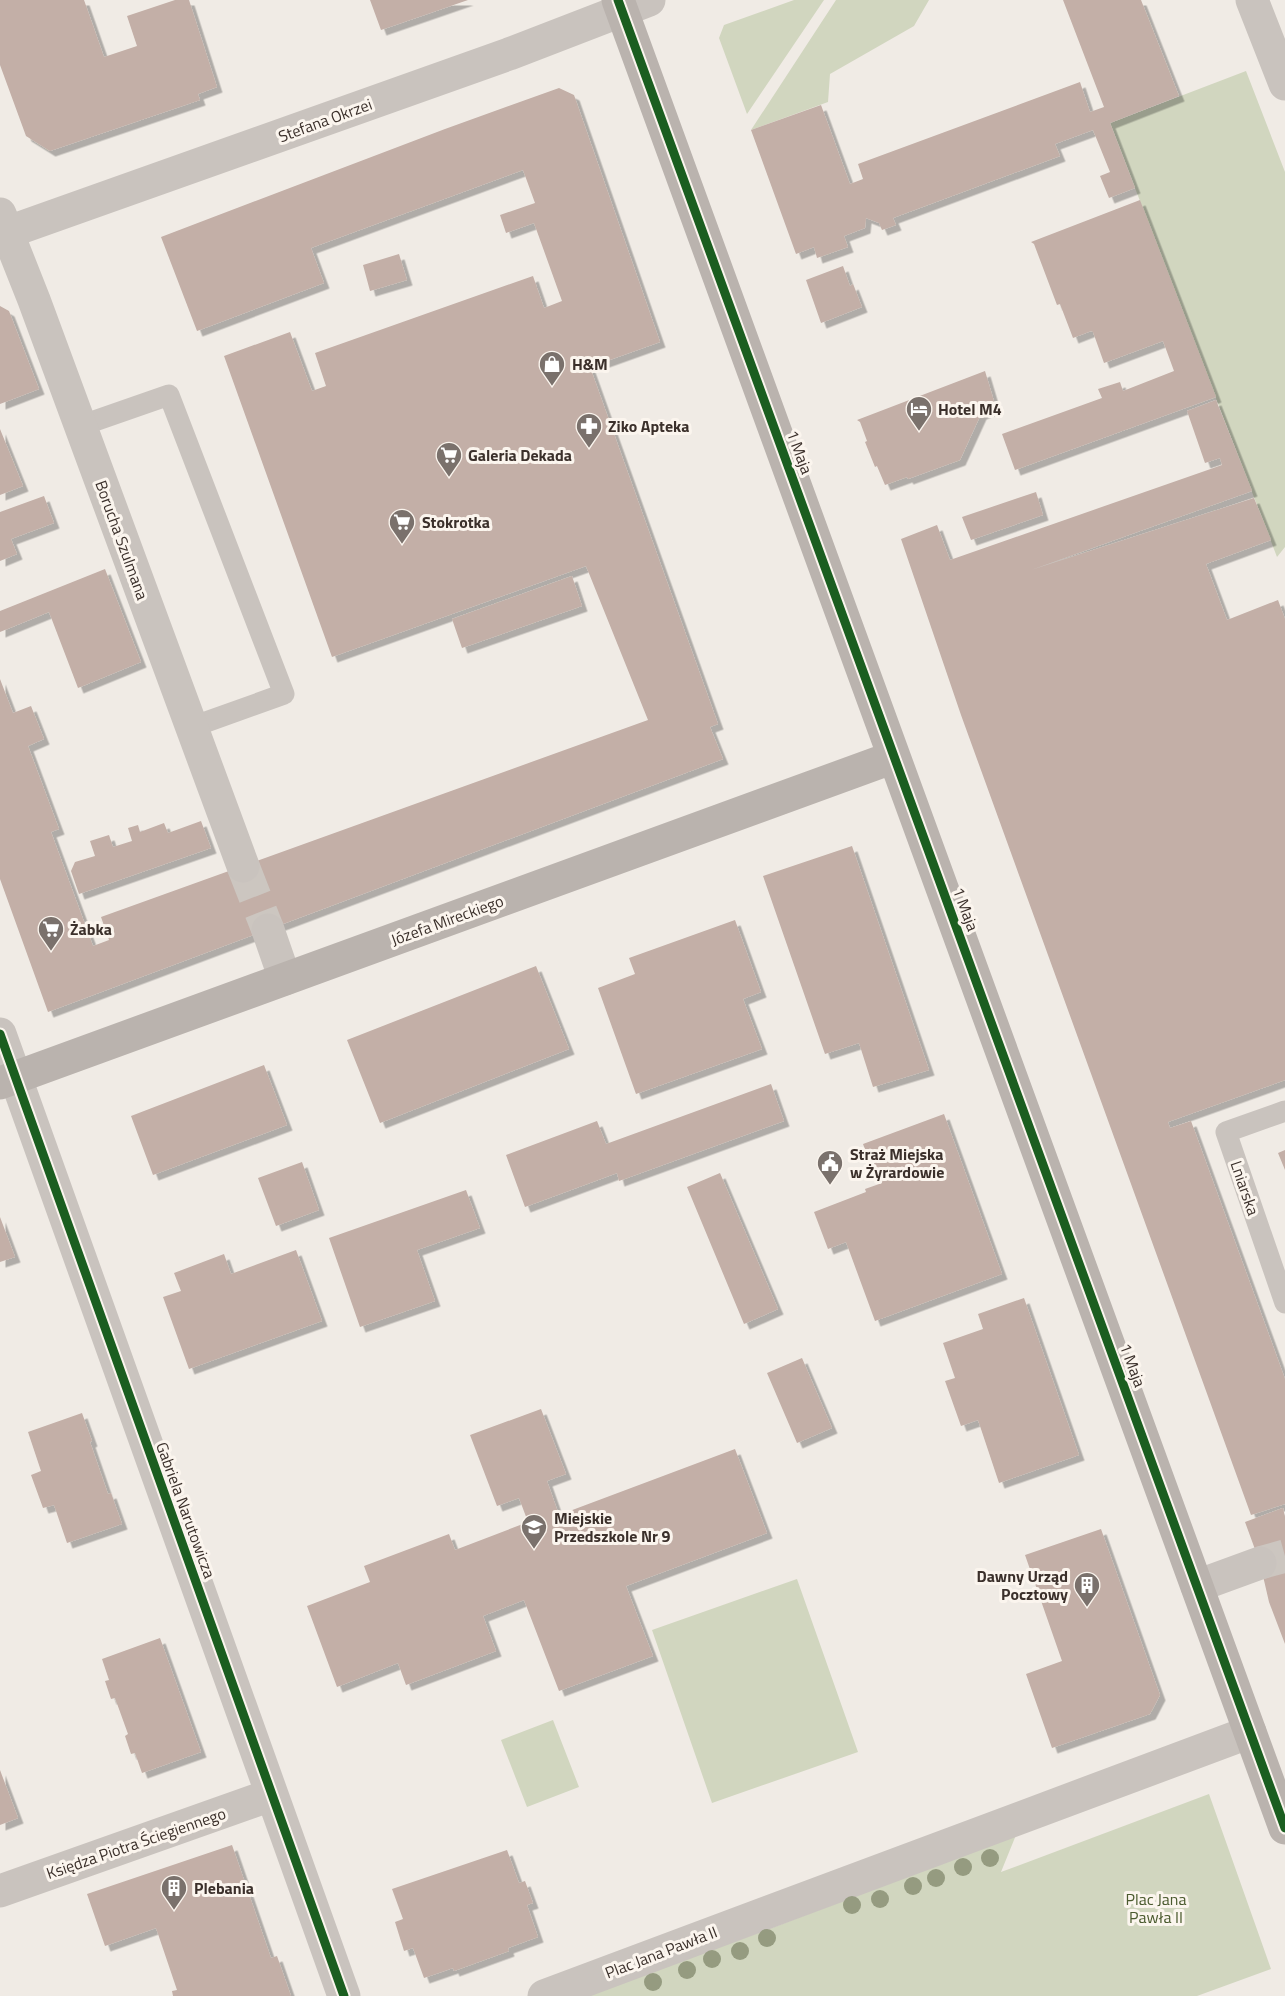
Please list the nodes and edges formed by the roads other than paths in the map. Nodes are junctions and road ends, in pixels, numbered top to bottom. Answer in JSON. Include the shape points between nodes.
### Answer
{"nodes":[{"id":1,"x":1252,"y":0,"type":"edge"},
{"id":2,"x":629,"y":4,"type":"edge"},
{"id":3,"x":1285,"y":84,"type":"edge"},
{"id":4,"x":2,"y":227,"type":"edge"},
{"id":5,"x":80,"y":426,"type":"junction"},
{"id":6,"x":192,"y":727,"type":"junction"},
{"id":7,"x":894,"y":757,"type":"junction"},
{"id":8,"x":243,"y":866,"type":"tunnel mouth"},
{"id":9,"x":268,"y":930,"type":"tunnel mouth"},
{"id":10,"x":285,"y":979,"type":"junction"},
{"id":11,"x":0,"y":1034,"type":"edge"},
{"id":12,"x":8,"y":1080,"type":"edge"},
{"id":13,"x":1285,"y":1111,"type":"edge"},
{"id":14,"x":1285,"y":1303,"type":"edge"},
{"id":15,"x":1260,"y":1563,"type":"tunnel mouth"},
{"id":16,"x":1197,"y":1586,"type":"junction"},
{"id":17,"x":1250,"y":1732,"type":"junction"},
{"id":18,"x":271,"y":1795,"type":"junction"},
{"id":19,"x":1285,"y":1828,"type":"edge"},
{"id":20,"x":0,"y":1891,"type":"edge"},
{"id":21,"x":344,"y":1996,"type":"edge"},
{"id":22,"x":544,"y":1996,"type":"edge"}],
"edges":[{"from":1,"to":3,"type":"street"},
{"from":2,"to":4,"type":"street","name":"Stefana Okrzei","via":[[509,54]]},
{"from":2,"to":7,"type":"street","name":"1 Maja"},
{"from":4,"to":5,"type":"street","name":"Borucha Szulmana","via":[[34,300]]},
{"from":5,"to":6,"type":"street","name":"Borucha Szulmana"},
{"from":5,"to":6,"type":"lane","via":[[169,395],[284,694]]},
{"from":6,"to":8,"type":"street","name":"Borucha Szulmana"},
{"from":7,"to":10,"type":"street","name":"Józefa Mireckiego"},
{"from":7,"to":16,"type":"street","name":"1 Maja"},
{"from":9,"to":10,"type":"street"},
{"from":10,"to":12,"type":"street","name":"Józefa Mireckiego"},
{"from":11,"to":12,"type":"street","name":"Gabriela Narutowicza"},
{"from":12,"to":18,"type":"street","name":"Gabriela Narutowicza"},
{"from":13,"to":14,"type":"lane","name":"Lniarska","via":[[1226,1132]]},
{"from":15,"to":16,"type":"street"},
{"from":16,"to":17,"type":"street","name":"1 Maja"},
{"from":17,"to":19,"type":"street","name":"1 Maja"},
{"from":17,"to":22,"type":"street","name":"Plac Jana Pawła II"},
{"from":18,"to":20,"type":"street","name":"Księdza Piotra Ściegiennego"},
{"from":18,"to":21,"type":"street","name":"Gabriela Narutowicza"}]}
